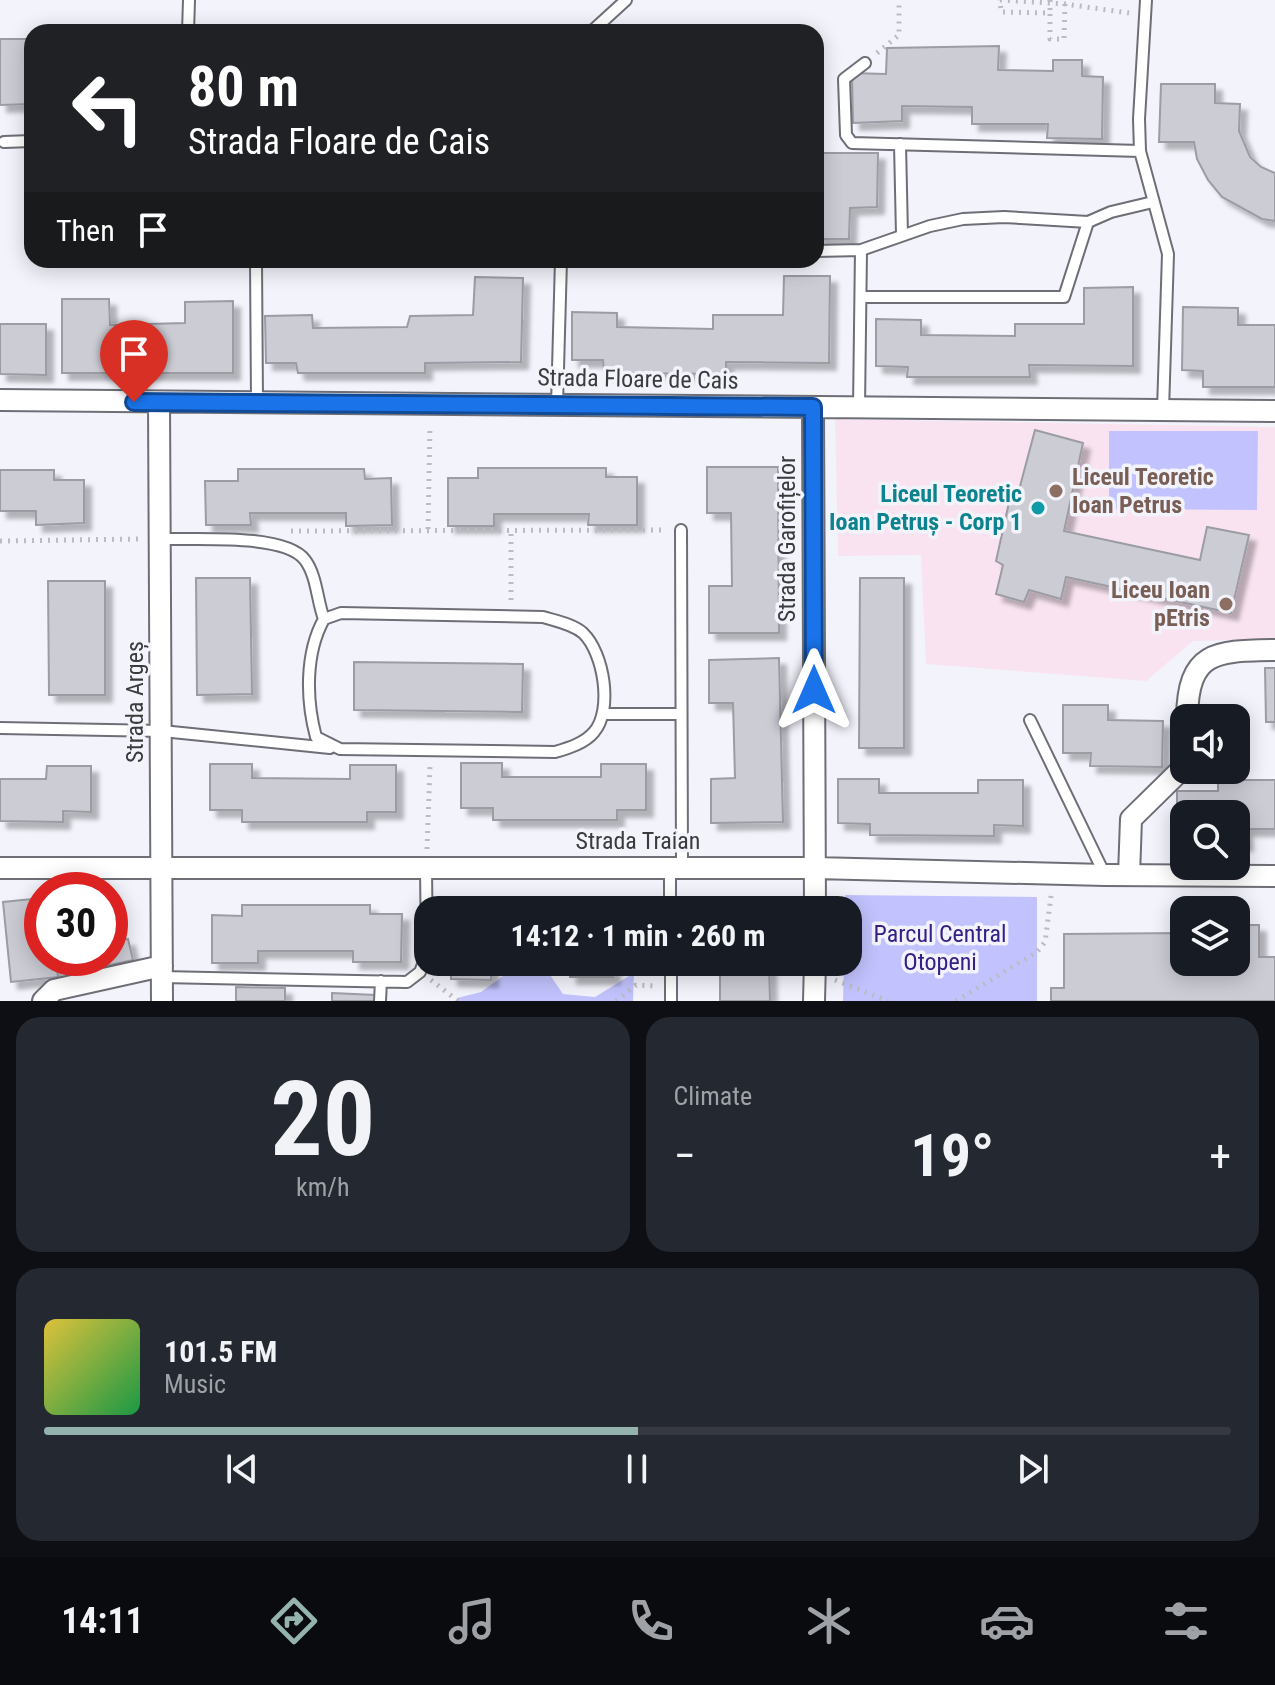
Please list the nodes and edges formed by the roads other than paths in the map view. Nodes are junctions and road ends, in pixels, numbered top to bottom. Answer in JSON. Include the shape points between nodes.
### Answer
{"nodes":[{"id":1,"x":189,"y":0,"type":"edge"},
{"id":2,"x":626,"y":0,"type":"edge"},
{"id":3,"x":1146,"y":0,"type":"edge"},
{"id":4,"x":188,"y":24,"type":"edge"},
{"id":5,"x":600,"y":24,"type":"edge"},
{"id":6,"x":865,"y":63,"type":"road end"},
{"id":7,"x":24,"y":141,"type":"edge"},
{"id":8,"x":4,"y":142,"type":"dead end"},
{"id":9,"x":900,"y":144,"type":"junction"},
{"id":10,"x":1140,"y":151,"type":"junction"},
{"id":11,"x":1153,"y":202,"type":"junction"},
{"id":12,"x":1088,"y":222,"type":"junction"},
{"id":13,"x":902,"y":235,"type":"junction"},
{"id":14,"x":861,"y":250,"type":"junction"},
{"id":15,"x":824,"y":251,"type":"edge"},
{"id":16,"x":256,"y":268,"type":"edge"},
{"id":17,"x":561,"y":268,"type":"edge"},
{"id":18,"x":861,"y":297,"type":"junction"},
{"id":19,"x":0,"y":400,"type":"edge"},
{"id":20,"x":159,"y":402,"type":"junction"},
{"id":21,"x":257,"y":402,"type":"junction"},
{"id":22,"x":557,"y":405,"type":"junction"},
{"id":23,"x":813,"y":407,"type":"junction"},
{"id":24,"x":859,"y":407,"type":"junction"},
{"id":25,"x":1163,"y":410,"type":"junction"},
{"id":26,"x":1275,"y":411,"type":"edge"},
{"id":27,"x":681,"y":530,"type":"road end"},
{"id":28,"x":160,"y":539,"type":"junction"},
{"id":29,"x":324,"y":619,"type":"junction"},
{"id":30,"x":1275,"y":650,"type":"edge"},
{"id":31,"x":1188,"y":704,"type":"edge"},
{"id":32,"x":604,"y":714,"type":"junction"},
{"id":33,"x":681,"y":714,"type":"junction"},
{"id":34,"x":1030,"y":720,"type":"dead end"},
{"id":35,"x":0,"y":728,"type":"edge"},
{"id":36,"x":162,"y":731,"type":"junction"},
{"id":37,"x":340,"y":749,"type":"junction"},
{"id":38,"x":1170,"y":781,"type":"edge"},
{"id":39,"x":162,"y":867,"type":"junction"},
{"id":40,"x":676,"y":867,"type":"junction"},
{"id":41,"x":0,"y":868,"type":"edge"},
{"id":42,"x":426,"y":868,"type":"junction"},
{"id":43,"x":815,"y":868,"type":"junction"},
{"id":44,"x":1105,"y":875,"type":"junction"},
{"id":45,"x":1129,"y":875,"type":"junction"},
{"id":46,"x":1275,"y":876,"type":"edge"},
{"id":47,"x":672,"y":896,"type":"edge"},
{"id":48,"x":815,"y":896,"type":"edge"},
{"id":49,"x":162,"y":971,"type":"junction"},
{"id":50,"x":671,"y":976,"type":"edge"},
{"id":51,"x":815,"y":976,"type":"edge"},
{"id":52,"x":381,"y":981,"type":"junction"},
{"id":53,"x":43,"y":1001,"type":"edge"},
{"id":54,"x":162,"y":1001,"type":"edge"},
{"id":55,"x":380,"y":1001,"type":"edge"},
{"id":56,"x":671,"y":1001,"type":"edge"},
{"id":57,"x":814,"y":1001,"type":"edge"}],
"edges":[{"from":1,"to":4,"type":"lane"},
{"from":2,"to":5,"type":"lane"},
{"from":3,"to":10,"type":"lane"},
{"from":6,"to":9,"type":"lane","via":[[844,79],[846,135],[852,143]]},
{"from":7,"to":8,"type":"lane"},
{"from":9,"to":10,"type":"lane"},
{"from":9,"to":13,"type":"lane"},
{"from":10,"to":11,"type":"lane"},
{"from":11,"to":12,"type":"lane"},
{"from":11,"to":25,"type":"lane","via":[[1168,254]]},
{"from":12,"to":13,"type":"lane","via":[[963,219]]},
{"from":12,"to":18,"type":"lane","via":[[1064,297]]},
{"from":13,"to":14,"type":"lane"},
{"from":14,"to":15,"type":"lane"},
{"from":14,"to":18,"type":"lane"},
{"from":16,"to":21,"type":"lane"},
{"from":17,"to":22,"type":"lane"},
{"from":18,"to":24,"type":"lane"},
{"from":19,"to":20,"type":"street","name":"Strada Floare de Cais"},
{"from":20,"to":21,"type":"street","name":"Strada Floare de Cais"},
{"from":20,"to":28,"type":"street","name":"Strada Argeș"},
{"from":21,"to":22,"type":"street","name":"Strada Floare de Cais"},
{"from":22,"to":23,"type":"street","name":"Strada Floare de Cais"},
{"from":23,"to":24,"type":"street","name":"Strada Floare de Cais"},
{"from":23,"to":43,"type":"street","name":"Strada Garofițelor"},
{"from":24,"to":25,"type":"street","name":"Strada Floare de Cais"},
{"from":25,"to":26,"type":"street","name":"Strada Floare de Cais"},
{"from":27,"to":33,"type":"lane"},
{"from":28,"to":29,"type":"lane","via":[[271,542],[292,548],[313,575]]},
{"from":28,"to":36,"type":"street","name":"Strada Argeș"},
{"from":29,"to":32,"type":"lane","via":[[341,613],[543,617],[573,627],[599,658]]},
{"from":29,"to":37,"type":"lane","via":[[310,656],[310,716],[316,737]]},
{"from":30,"to":31,"type":"street","via":[[1225,653],[1204,661],[1191,676]]},
{"from":32,"to":33,"type":"lane"},
{"from":32,"to":37,"type":"lane","via":[[593,733],[576,746],[555,752]]},
{"from":33,"to":40,"type":"lane"},
{"from":34,"to":44,"type":"lane"},
{"from":35,"to":36,"type":"lane"},
{"from":36,"to":37,"type":"lane"},
{"from":36,"to":39,"type":"street","name":"Strada Argeș"},
{"from":38,"to":45,"type":"street","via":[[1131,819]]},
{"from":39,"to":41,"type":"street","name":"Strada Traian"},
{"from":39,"to":42,"type":"street","name":"Strada Traian"},
{"from":39,"to":49,"type":"street","name":"Strada Argeș"},
{"from":40,"to":42,"type":"street","name":"Strada Traian"},
{"from":40,"to":43,"type":"street","name":"Strada Traian"},
{"from":40,"to":47,"type":"lane"},
{"from":42,"to":52,"type":"lane","via":[[427,954],[420,972],[407,982]]},
{"from":43,"to":44,"type":"street","name":"Strada Traian"},
{"from":43,"to":48,"type":"street","name":"Strada Garofițelor"},
{"from":44,"to":45,"type":"street","name":"Strada Traian"},
{"from":45,"to":46,"type":"street","name":"Strada Traian"},
{"from":49,"to":52,"type":"lane"},
{"from":49,"to":53,"type":"street","via":[[54,990]]},
{"from":49,"to":54,"type":"street","name":"Strada Argeș"},
{"from":50,"to":56,"type":"lane"},
{"from":51,"to":57,"type":"street"},
{"from":52,"to":55,"type":"lane"}]}
